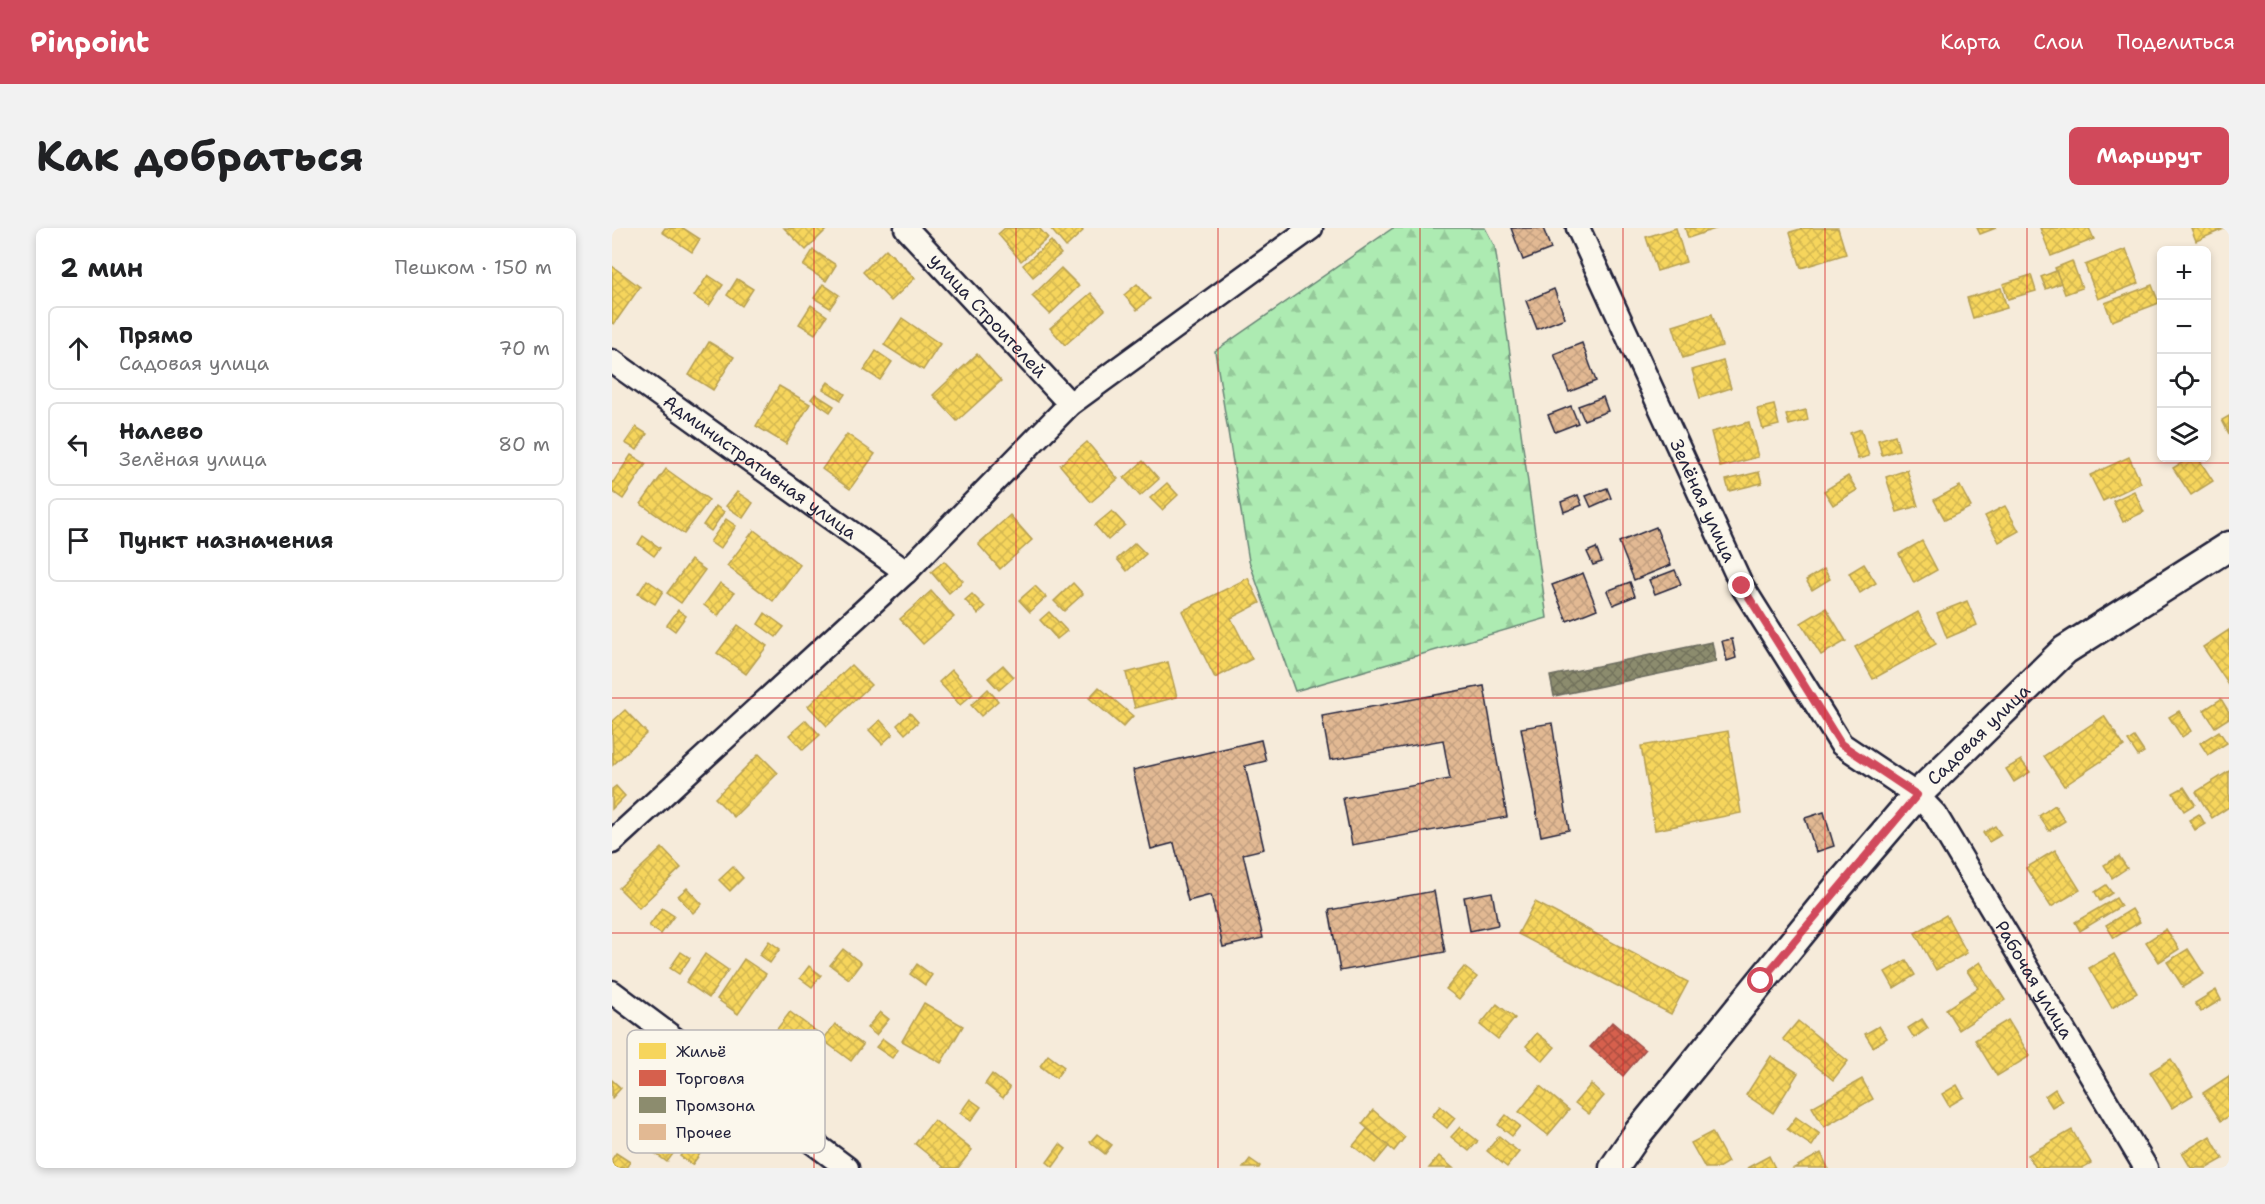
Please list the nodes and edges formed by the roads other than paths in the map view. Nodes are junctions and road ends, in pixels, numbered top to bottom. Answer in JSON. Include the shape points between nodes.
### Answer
{"nodes":[{"id":1,"x":906,"y":228,"type":"edge"},
{"id":2,"x":1311,"y":228,"type":"edge"},
{"id":3,"x":1578,"y":228,"type":"edge"},
{"id":4,"x":612,"y":361,"type":"edge"},
{"id":5,"x":1070,"y":404,"type":"junction"},
{"id":6,"x":2229,"y":546,"type":"edge"},
{"id":7,"x":906,"y":572,"type":"junction"},
{"id":8,"x":1917,"y":795,"type":"junction"},
{"id":9,"x":612,"y":842,"type":"edge"},
{"id":10,"x":612,"y":992,"type":"edge"},
{"id":11,"x":663,"y":1030,"type":"edge"},
{"id":12,"x":825,"y":1152,"type":"edge"},
{"id":13,"x":847,"y":1168,"type":"edge"},
{"id":14,"x":1614,"y":1168,"type":"edge"},
{"id":15,"x":2146,"y":1168,"type":"edge"}],
"edges":[{"from":1,"to":5,"type":"street","name":"улица Строителей"},
{"from":2,"to":5,"type":"street"},
{"from":3,"to":8,"type":"street","name":"Зелёная улица","via":[[1742,586],[1841,744]]},
{"from":4,"to":7,"type":"street","name":"Административная улица"},
{"from":5,"to":7,"type":"street"},
{"from":6,"to":8,"type":"street","name":"Садовая улица","via":[[2065,650]]},
{"from":7,"to":9,"type":"street"},
{"from":8,"to":14,"type":"street","name":"Садовая улица"},
{"from":8,"to":15,"type":"street","name":"Рабочая улица","via":[[1935,814]]},
{"from":10,"to":11,"type":"street"},
{"from":12,"to":13,"type":"street"}]}
